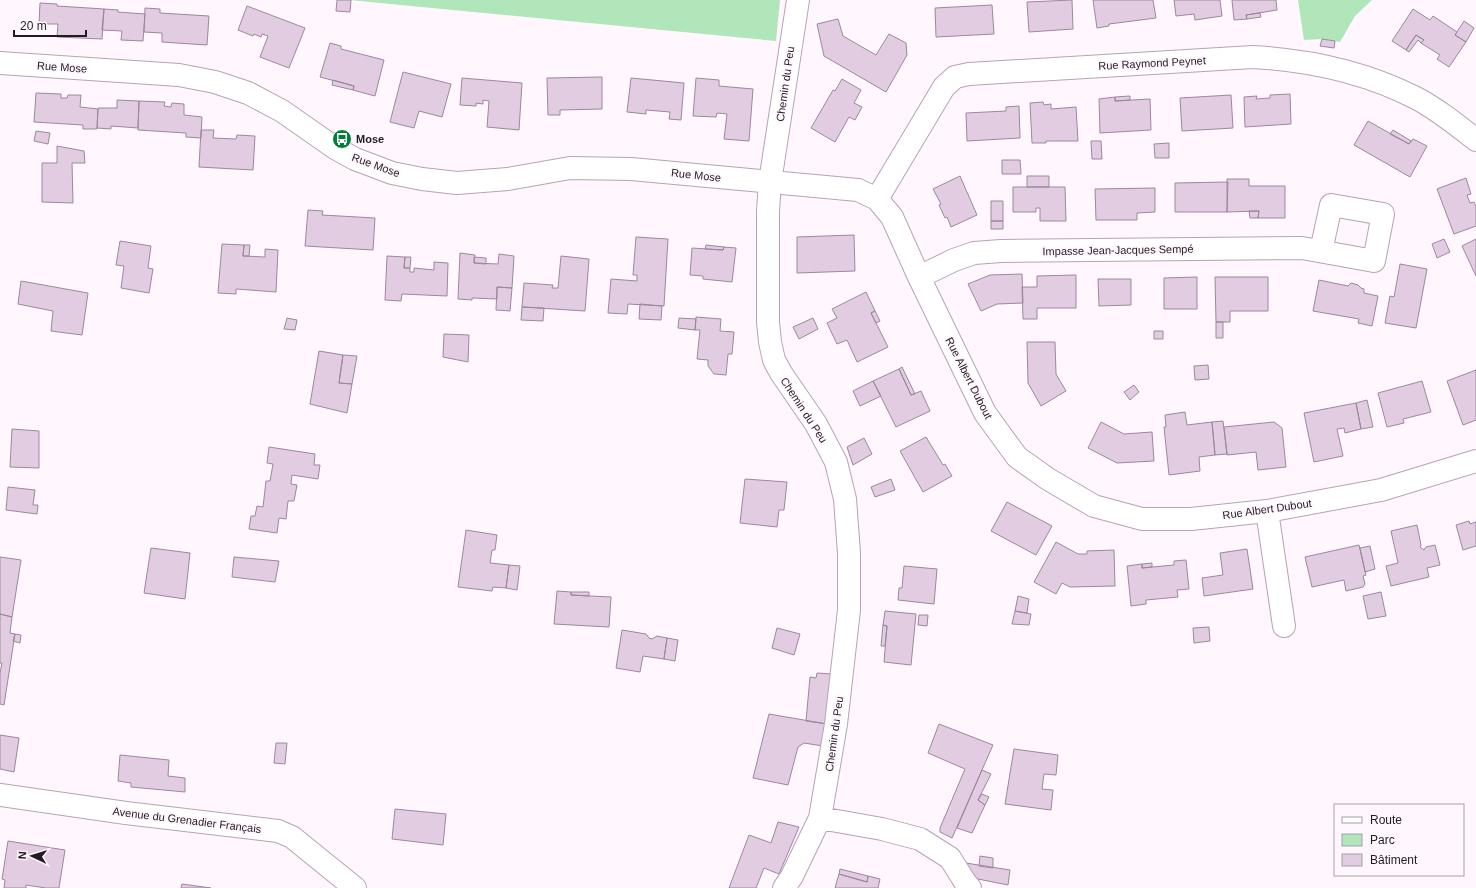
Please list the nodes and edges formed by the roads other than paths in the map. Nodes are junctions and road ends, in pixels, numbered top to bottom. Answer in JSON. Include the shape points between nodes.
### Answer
{"nodes":[{"id":1,"x":798,"y":0,"type":"edge"},
{"id":2,"x":0,"y":63,"type":"edge"},
{"id":3,"x":1476,"y":140,"type":"edge"},
{"id":4,"x":770,"y":182,"type":"junction"},
{"id":5,"x":877,"y":199,"type":"junction"},
{"id":6,"x":1321,"y":251,"type":"dead end"},
{"id":7,"x":919,"y":277,"type":"junction"},
{"id":8,"x":1476,"y":461,"type":"edge"},
{"id":9,"x":1267,"y":511,"type":"junction"},
{"id":10,"x":1284,"y":626,"type":"dead end"},
{"id":11,"x":0,"y":795,"type":"edge"},
{"id":12,"x":820,"y":818,"type":"junction"},
{"id":13,"x":355,"y":888,"type":"edge"},
{"id":14,"x":784,"y":888,"type":"edge"},
{"id":15,"x":970,"y":888,"type":"edge"}],
"edges":[{"from":1,"to":4,"type":"street","name":"Chemin du Peu"},
{"from":2,"to":4,"type":"street","name":"Rue Mose","via":[[179,76],[215,82],[248,93],[282,111],[355,159],[392,173],[422,179],[457,183],[508,179],[570,168],[623,169]]},
{"from":3,"to":5,"type":"street","name":"Rue Raymond Peynet","via":[[1453,121],[1416,98],[1387,85],[1319,64],[1282,58],[1253,57],[969,74],[955,77],[944,87]]},
{"from":4,"to":5,"type":"street","name":"Rue Albert Dubout","via":[[858,190]]},
{"from":4,"to":12,"type":"street","name":"Chemin du Peu","via":[[770,342],[780,373],[816,424],[836,462],[845,499],[848,537],[849,610],[836,724]]},
{"from":5,"to":7,"type":"street","name":"Rue Albert Dubout","via":[[892,217]]},
{"from":6,"to":7,"type":"street","name":"Impasse Jean-Jacques Sempé","via":[[1302,248],[988,252],[974,253],[954,260]]},
{"from":7,"to":9,"type":"street","name":"Rue Albert Dubout","via":[[985,413],[1017,457],[1048,479],[1094,506],[1142,518],[1191,519]]},
{"from":8,"to":9,"type":"street","name":"Rue Albert Dubout","via":[[1381,490]]},
{"from":9,"to":10,"type":"street"},
{"from":11,"to":13,"type":"street","name":"Avenue du Grenadier Français","via":[[278,831],[292,837]]},
{"from":12,"to":14,"type":"street","name":"Chemin du Peu"},
{"from":12,"to":15,"type":"street","via":[[882,828],[920,839],[950,858]]}]}
